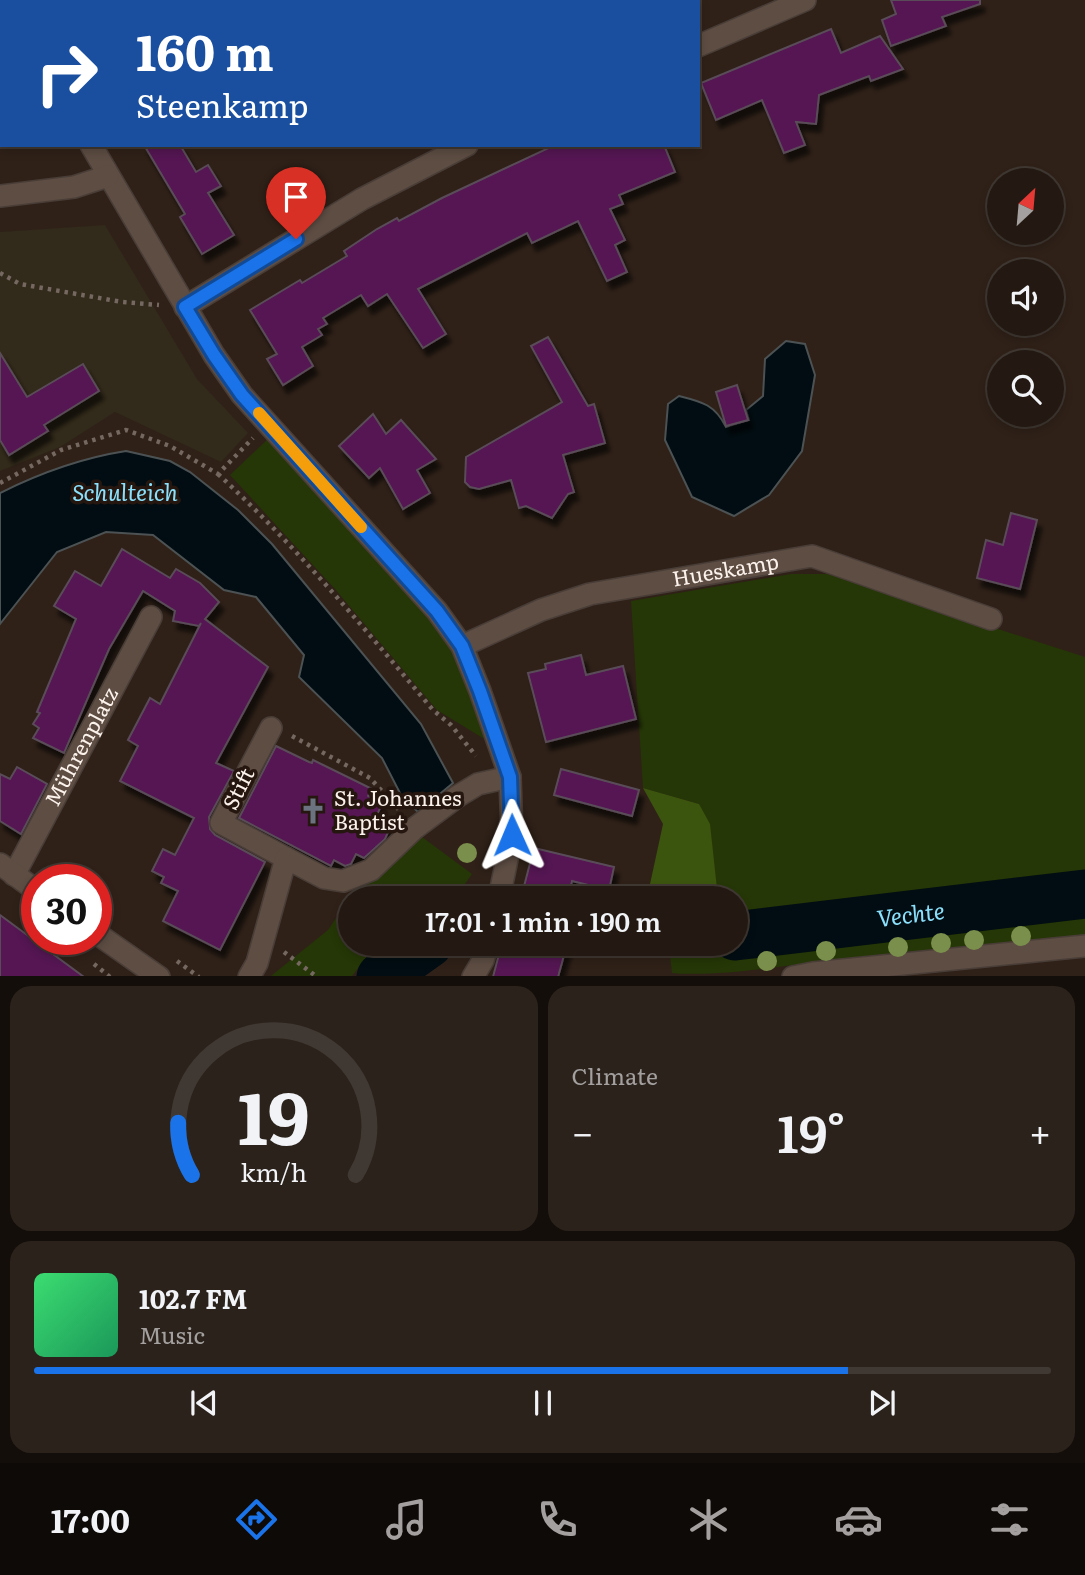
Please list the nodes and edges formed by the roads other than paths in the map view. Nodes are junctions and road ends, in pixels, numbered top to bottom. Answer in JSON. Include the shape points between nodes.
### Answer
{"nodes":[{"id":1,"x":805,"y":0,"type":"edge"},
{"id":2,"x":700,"y":45,"type":"edge"},
{"id":3,"x":91,"y":147,"type":"edge"},
{"id":4,"x":463,"y":147,"type":"edge"},
{"id":5,"x":108,"y":176,"type":"junction"},
{"id":6,"x":0,"y":196,"type":"edge"},
{"id":7,"x":185,"y":307,"type":"junction"},
{"id":8,"x":150,"y":617,"type":"dead end"},
{"id":9,"x":991,"y":619,"type":"dead end"},
{"id":10,"x":462,"y":646,"type":"junction"},
{"id":11,"x":271,"y":728,"type":"road end"},
{"id":12,"x":504,"y":778,"type":"junction"},
{"id":13,"x":286,"y":858,"type":"junction"},
{"id":14,"x":7,"y":869,"type":"edge"},
{"id":15,"x":502,"y":886,"type":"edge"},
{"id":16,"x":112,"y":944,"type":"edge"},
{"id":17,"x":1085,"y":946,"type":"edge"},
{"id":18,"x":484,"y":956,"type":"edge"},
{"id":19,"x":946,"y":968,"type":"edge"},
{"id":20,"x":159,"y":976,"type":"edge"},
{"id":21,"x":249,"y":976,"type":"edge"},
{"id":22,"x":473,"y":976,"type":"edge"},
{"id":23,"x":793,"y":976,"type":"edge"}],
"edges":[{"from":1,"to":2,"type":"street"},
{"from":3,"to":5,"type":"street"},
{"from":4,"to":7,"type":"street","via":[[362,199]]},
{"from":5,"to":6,"type":"street","via":[[74,187]]},
{"from":5,"to":7,"type":"street"},
{"from":7,"to":10,"type":"street","via":[[242,395],[437,611]]},
{"from":8,"to":14,"type":"street","name":"Mührenplatz"},
{"from":9,"to":10,"type":"street","name":"Hueskamp","via":[[812,556],[590,594],[541,610]]},
{"from":10,"to":12,"type":"street","via":[[480,691]]},
{"from":11,"to":13,"type":"street","name":"Stift","via":[[221,823]]},
{"from":12,"to":13,"type":"street","name":"Stift","via":[[478,784],[457,796],[371,870],[343,881],[324,878]]},
{"from":12,"to":15,"type":"street","via":[[512,835]]},
{"from":13,"to":21,"type":"street","via":[[257,963]]},
{"from":16,"to":20,"type":"street"},
{"from":17,"to":19,"type":"street"},
{"from":18,"to":22,"type":"street"},
{"from":19,"to":23,"type":"street"}]}
